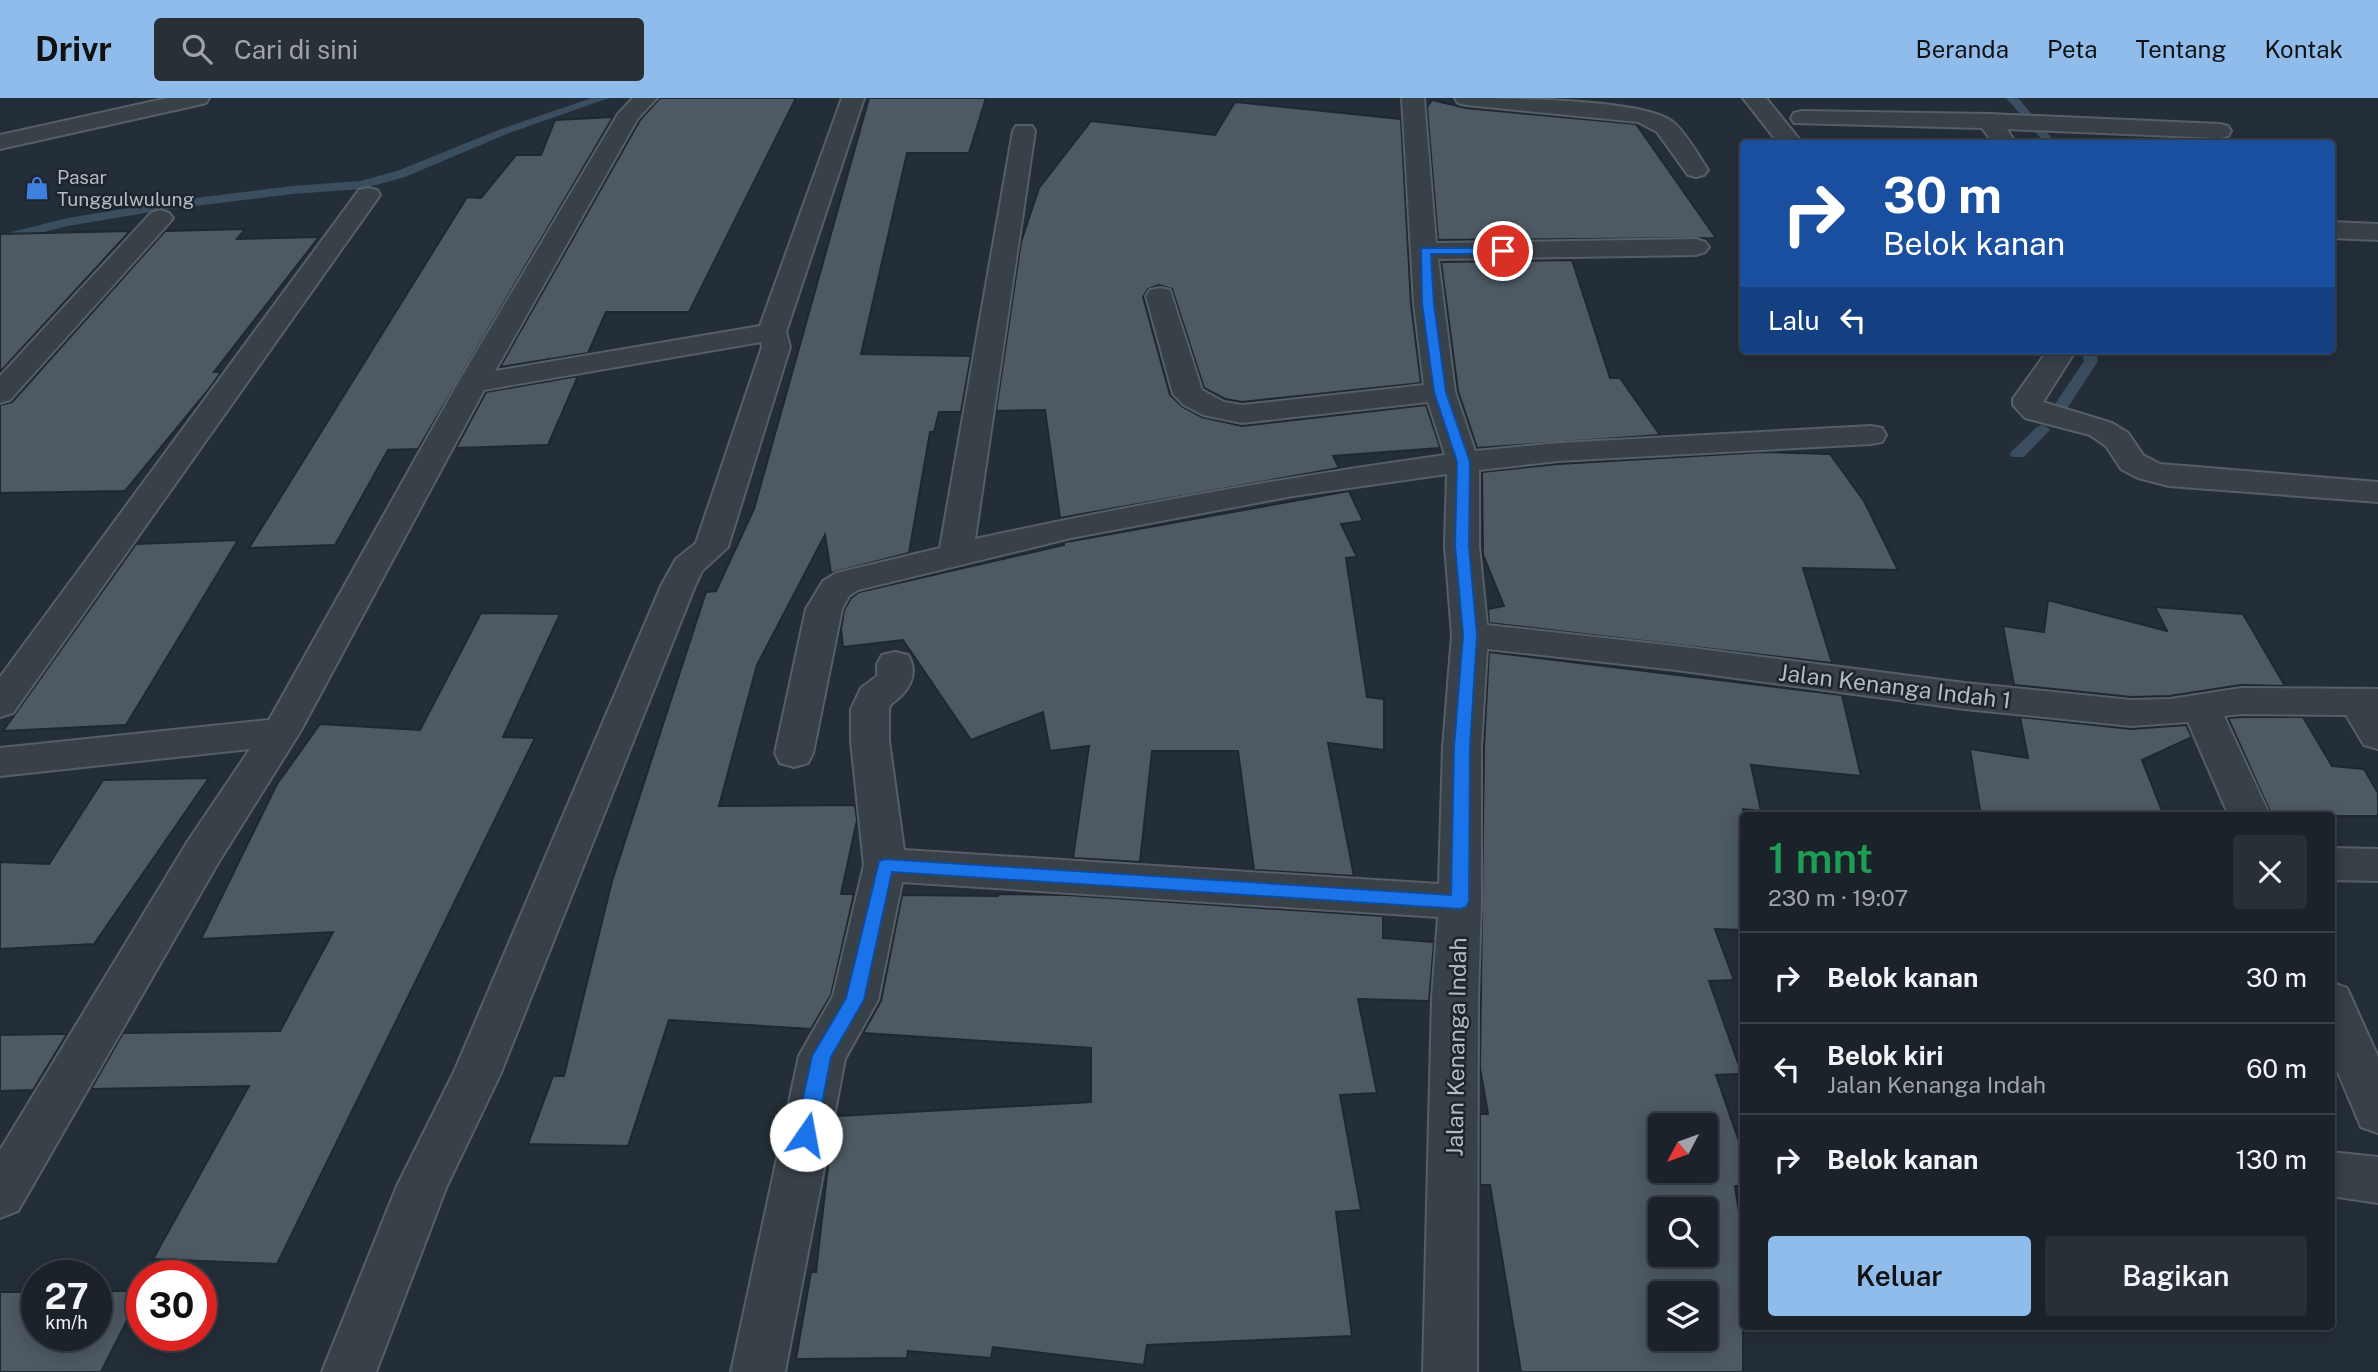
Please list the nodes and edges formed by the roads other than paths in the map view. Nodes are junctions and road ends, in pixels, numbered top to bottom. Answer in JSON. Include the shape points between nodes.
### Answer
{"nodes":[{"id":1,"x":198,"y":98,"type":"edge"},
{"id":2,"x":646,"y":98,"type":"edge"},
{"id":3,"x":853,"y":98,"type":"edge"},
{"id":4,"x":1413,"y":98,"type":"edge"},
{"id":5,"x":1466,"y":98,"type":"edge"},
{"id":6,"x":1754,"y":98,"type":"edge"},
{"id":7,"x":1802,"y":118,"type":"dead end"},
{"id":8,"x":1989,"y":121,"type":"junction"},
{"id":9,"x":1024,"y":131,"type":"dead end"},
{"id":10,"x":2220,"y":131,"type":"dead end"},
{"id":11,"x":1789,"y":140,"type":"edge"},
{"id":12,"x":2003,"y":140,"type":"edge"},
{"id":13,"x":0,"y":142,"type":"edge"},
{"id":14,"x":1696,"y":170,"type":"dead end"},
{"id":15,"x":368,"y":195,"type":"dead end"},
{"id":16,"x":160,"y":218,"type":"dead end"},
{"id":17,"x":2335,"y":230,"type":"edge"},
{"id":18,"x":2378,"y":232,"type":"edge"},
{"id":19,"x":1696,"y":247,"type":"dead end"},
{"id":20,"x":1425,"y":251,"type":"junction"},
{"id":21,"x":1160,"y":296,"type":"dead end"},
{"id":22,"x":772,"y":332,"type":"junction"},
{"id":23,"x":2059,"y":354,"type":"edge"},
{"id":24,"x":473,"y":383,"type":"junction"},
{"id":25,"x":1440,"y":392,"type":"junction"},
{"id":26,"x":0,"y":394,"type":"edge"},
{"id":27,"x":1871,"y":435,"type":"dead end"},
{"id":28,"x":1463,"y":462,"type":"junction"},
{"id":29,"x":2378,"y":492,"type":"edge"},
{"id":30,"x":956,"y":554,"type":"junction"},
{"id":31,"x":1470,"y":635,"type":"junction"},
{"id":32,"x":895,"y":664,"type":"dead end"},
{"id":33,"x":2368,"y":701,"type":"edge"},
{"id":34,"x":0,"y":704,"type":"edge"},
{"id":35,"x":2200,"y":706,"type":"junction"},
{"id":36,"x":281,"y":732,"type":"junction"},
{"id":37,"x":2378,"y":736,"type":"edge"},
{"id":38,"x":794,"y":753,"type":"dead end"},
{"id":39,"x":0,"y":762,"type":"edge"},
{"id":40,"x":2248,"y":812,"type":"edge"},
{"id":41,"x":2335,"y":864,"type":"edge"},
{"id":42,"x":2378,"y":864,"type":"edge"},
{"id":43,"x":885,"y":865,"type":"junction"},
{"id":44,"x":1460,"y":902,"type":"junction"},
{"id":45,"x":2335,"y":1010,"type":"edge"},
{"id":46,"x":2378,"y":1112,"type":"edge"},
{"id":47,"x":2335,"y":1175,"type":"edge"},
{"id":48,"x":2378,"y":1180,"type":"edge"},
{"id":49,"x":0,"y":1195,"type":"edge"},
{"id":50,"x":349,"y":1372,"type":"edge"},
{"id":51,"x":758,"y":1372,"type":"edge"},
{"id":52,"x":1450,"y":1372,"type":"edge"}],
"edges":[{"from":1,"to":13,"type":"street"},
{"from":2,"to":24,"type":"street","via":[[629,114]]},
{"from":3,"to":22,"type":"street"},
{"from":4,"to":20,"type":"street","name":"Jalan Kenanga Indah"},
{"from":5,"to":14,"type":"street","via":[[1643,116],[1665,127]]},
{"from":6,"to":11,"type":"street"},
{"from":7,"to":8,"type":"street"},
{"from":8,"to":10,"type":"street"},
{"from":8,"to":12,"type":"street"},
{"from":9,"to":30,"type":"street"},
{"from":15,"to":34,"type":"street"},
{"from":16,"to":26,"type":"street"},
{"from":17,"to":18,"type":"street"},
{"from":19,"to":20,"type":"street"},
{"from":20,"to":25,"type":"street","name":"Jalan Kenanga Indah"},
{"from":21,"to":25,"type":"street","via":[[1188,394],[1217,412],[1242,414]]},
{"from":22,"to":24,"type":"street"},
{"from":22,"to":50,"type":"street","via":[[776,347],[711,547],[688,566],[678,586],[476,1075],[422,1186]]},
{"from":23,"to":29,"type":"street","via":[[2028,405],[2036,412],[2101,429],[2117,440],[2132,462],[2150,471]]},
{"from":24,"to":36,"type":"street"},
{"from":25,"to":28,"type":"street","name":"Jalan Kenanga Indah"},
{"from":27,"to":28,"type":"street"},
{"from":28,"to":30,"type":"street","via":[[1174,507]]},
{"from":28,"to":31,"type":"street","name":"Jalan Kenanga Indah","via":[[1462,546]]},
{"from":30,"to":38,"type":"street","via":[[848,581],[835,589],[824,609]]},
{"from":31,"to":35,"type":"street","name":"Jalan Kenanga Indah 1","via":[[2131,713]]},
{"from":31,"to":44,"type":"street","name":"Jalan Kenanga Indah","via":[[1462,747]]},
{"from":32,"to":43,"type":"street","via":[[895,677],[874,697],[870,709]]},
{"from":33,"to":35,"type":"street","name":"Jalan Kenanga Indah 1","via":[[2241,701]]},
{"from":33,"to":37,"type":"street"},
{"from":35,"to":40,"type":"street"},
{"from":36,"to":39,"type":"street"},
{"from":36,"to":49,"type":"street","via":[[203,852]]},
{"from":41,"to":42,"type":"street"},
{"from":43,"to":44,"type":"street"},
{"from":43,"to":51,"type":"street","via":[[855,1000],[822,1056]]},
{"from":44,"to":52,"type":"street","name":"Jalan Kenanga Indah"},
{"from":45,"to":46,"type":"street"},
{"from":47,"to":48,"type":"street"}]}
